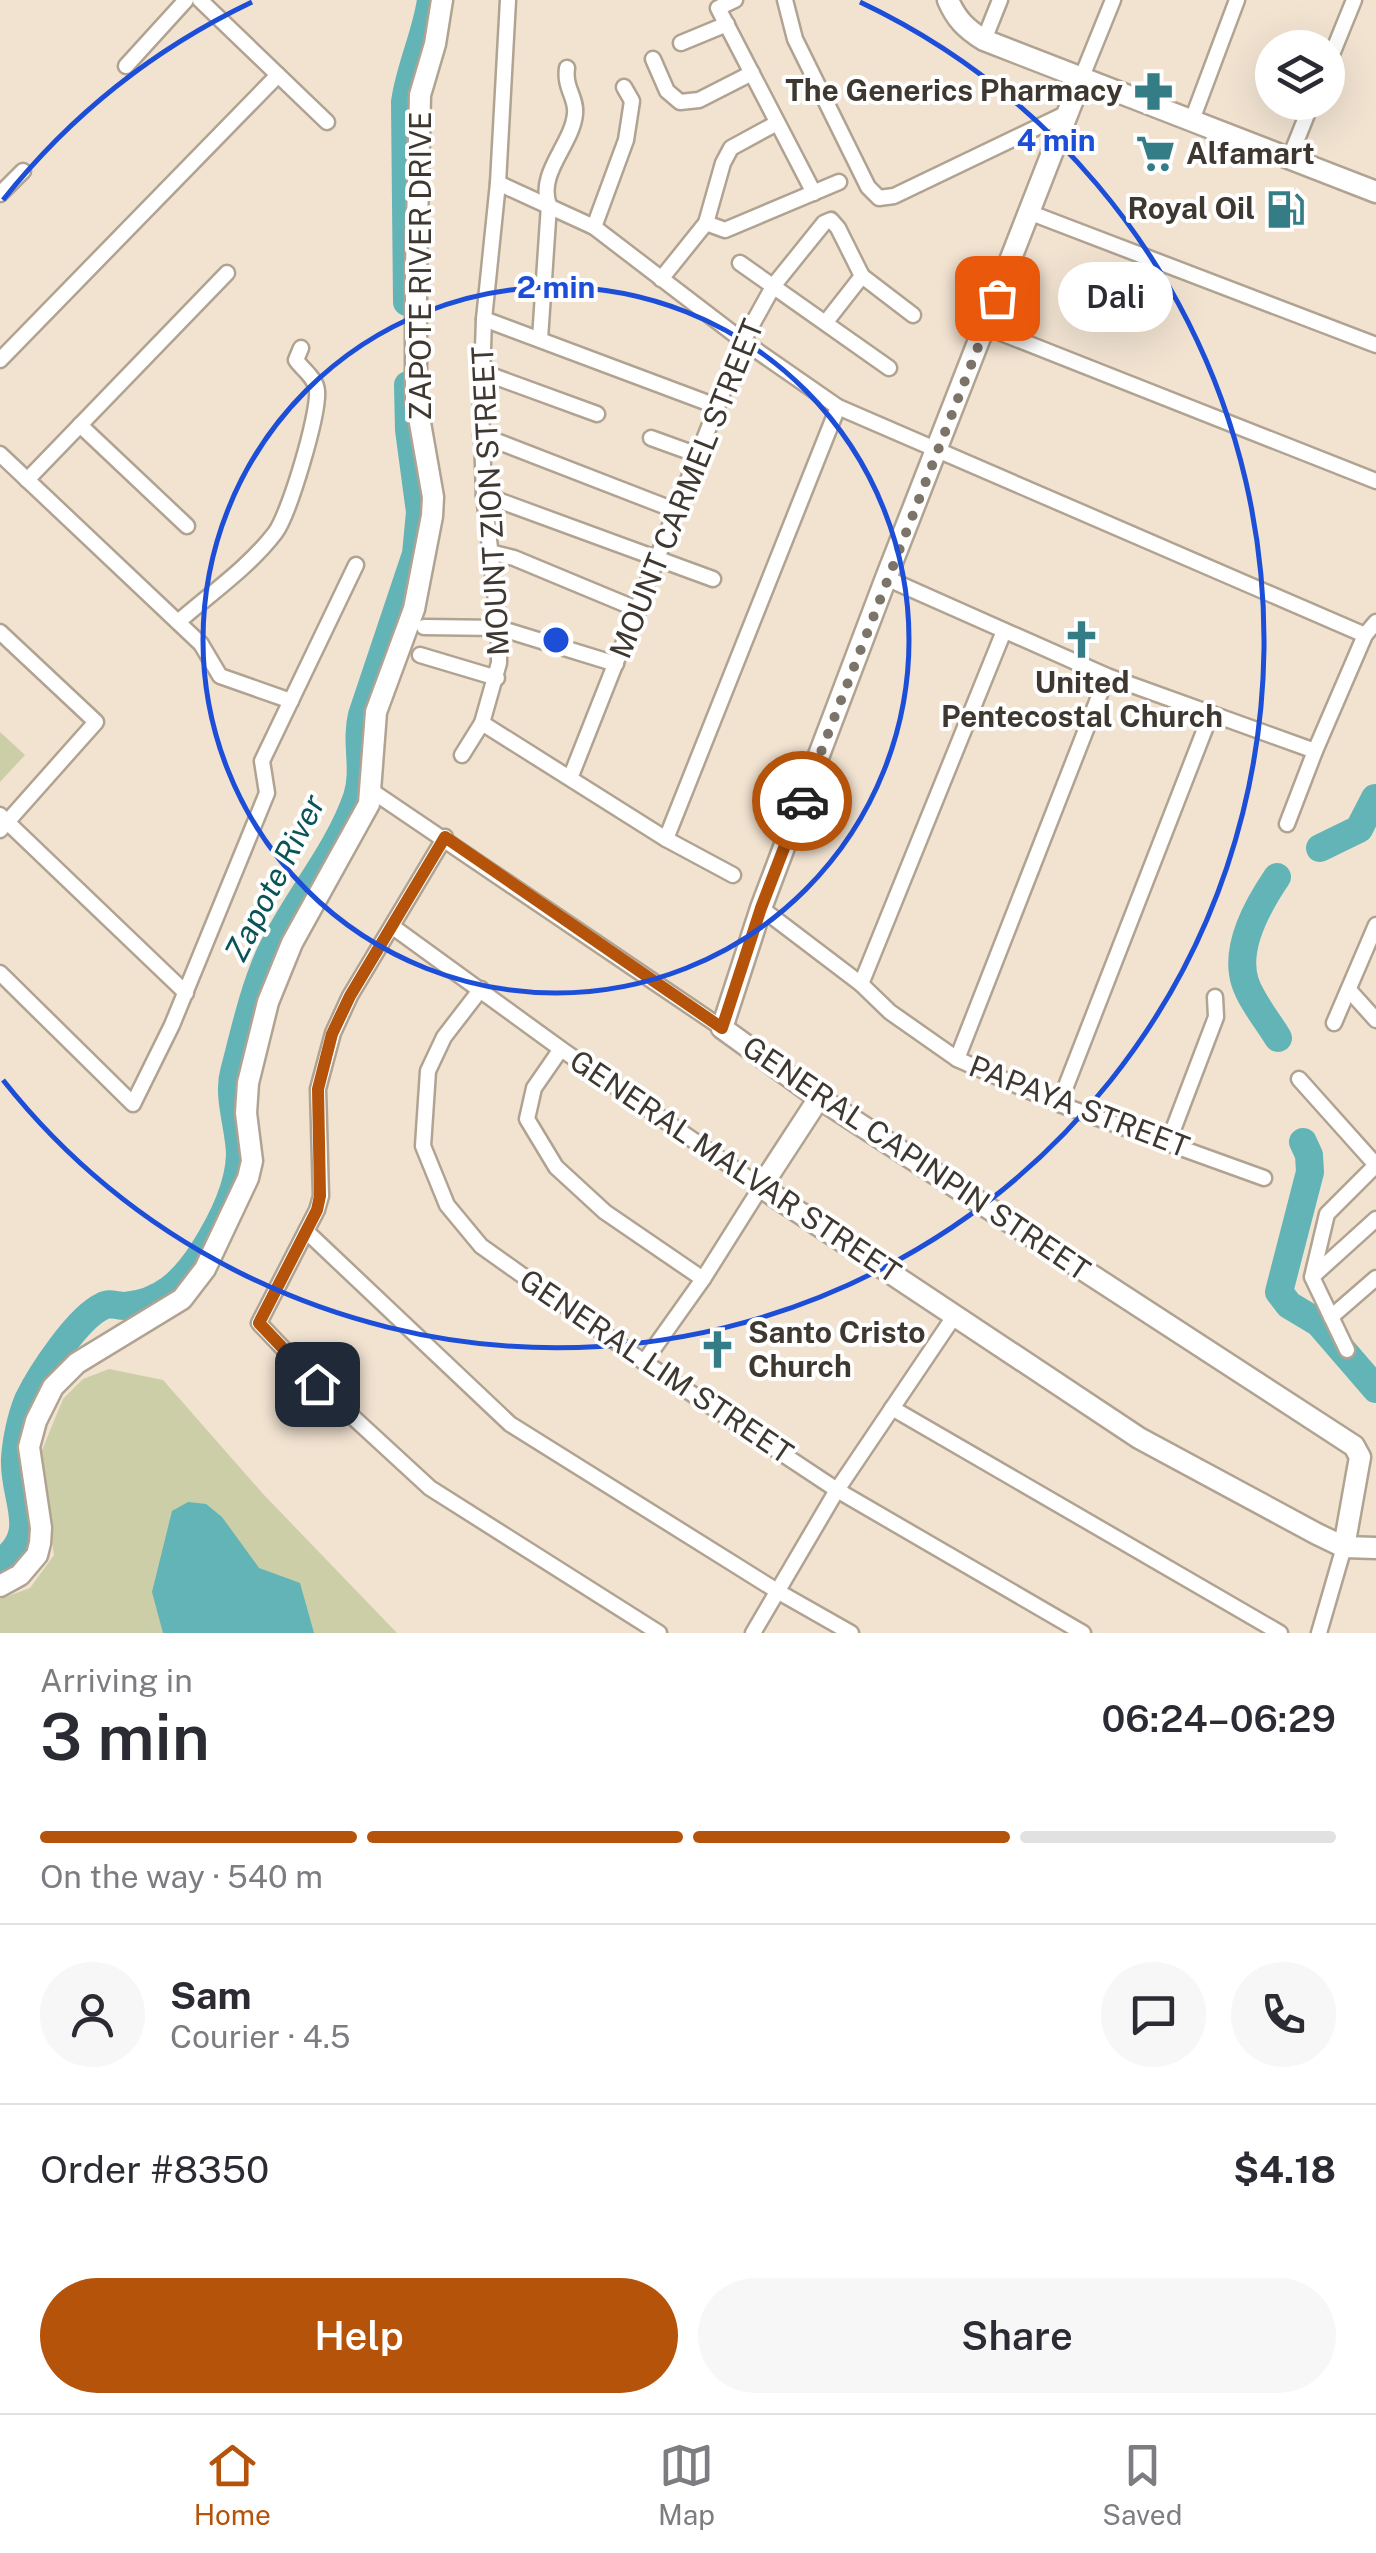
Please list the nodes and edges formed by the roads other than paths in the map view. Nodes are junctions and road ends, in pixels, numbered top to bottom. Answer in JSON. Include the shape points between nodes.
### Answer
{"nodes":[{"id":1,"x":186,"y":0,"type":"edge"},
{"id":2,"x":200,"y":0,"type":"edge"},
{"id":3,"x":442,"y":0,"type":"edge"},
{"id":4,"x":508,"y":0,"type":"edge"},
{"id":5,"x":735,"y":0,"type":"edge"},
{"id":6,"x":786,"y":0,"type":"edge"},
{"id":7,"x":948,"y":0,"type":"edge"},
{"id":8,"x":1000,"y":0,"type":"edge"},
{"id":9,"x":1113,"y":0,"type":"edge"},
{"id":10,"x":1237,"y":0,"type":"edge"},
{"id":11,"x":1354,"y":0,"type":"edge"},
{"id":12,"x":727,"y":24,"type":"junction"},
{"id":13,"x":1342,"y":30,"type":"edge"},
{"id":14,"x":984,"y":40,"type":"junction"},
{"id":15,"x":681,"y":42,"type":"dead end"},
{"id":16,"x":653,"y":59,"type":"dead end"},
{"id":17,"x":126,"y":66,"type":"dead end"},
{"id":18,"x":567,"y":68,"type":"dead end"},
{"id":19,"x":752,"y":74,"type":"junction"},
{"id":20,"x":278,"y":75,"type":"junction"},
{"id":21,"x":1081,"y":80,"type":"junction"},
{"id":22,"x":624,"y":87,"type":"dead end"},
{"id":23,"x":1067,"y":113,"type":"junction"},
{"id":24,"x":1192,"y":120,"type":"junction"},
{"id":25,"x":1305,"y":120,"type":"edge"},
{"id":26,"x":327,"y":122,"type":"dead end"},
{"id":27,"x":777,"y":123,"type":"junction"},
{"id":28,"x":1290,"y":157,"type":"junction"},
{"id":29,"x":23,"y":172,"type":"dead end"},
{"id":30,"x":839,"y":182,"type":"dead end"},
{"id":31,"x":498,"y":183,"type":"junction"},
{"id":32,"x":1376,"y":192,"type":"edge"},
{"id":33,"x":814,"y":193,"type":"junction"},
{"id":34,"x":0,"y":194,"type":"edge"},
{"id":35,"x":549,"y":205,"type":"junction"},
{"id":36,"x":1030,"y":212,"type":"junction"},
{"id":37,"x":706,"y":223,"type":"junction"},
{"id":38,"x":594,"y":227,"type":"junction"},
{"id":39,"x":740,"y":263,"type":"dead end"},
{"id":40,"x":227,"y":273,"type":"dead end"},
{"id":41,"x":862,"y":276,"type":"junction"},
{"id":42,"x":661,"y":278,"type":"junction"},
{"id":43,"x":774,"y":286,"type":"junction"},
{"id":44,"x":913,"y":315,"type":"dead end"},
{"id":45,"x":484,"y":319,"type":"junction"},
{"id":46,"x":826,"y":322,"type":"junction"},
{"id":47,"x":986,"y":327,"type":"junction"},
{"id":48,"x":540,"y":339,"type":"junction"},
{"id":49,"x":743,"y":341,"type":"junction"},
{"id":50,"x":1376,"y":345,"type":"edge"},
{"id":51,"x":300,"y":348,"type":"dead end"},
{"id":52,"x":0,"y":360,"type":"edge"},
{"id":53,"x":888,"y":368,"type":"dead end"},
{"id":54,"x":482,"y":372,"type":"junction"},
{"id":55,"x":716,"y":406,"type":"junction"},
{"id":56,"x":838,"y":407,"type":"junction"},
{"id":57,"x":597,"y":414,"type":"dead end"},
{"id":58,"x":80,"y":425,"type":"junction"},
{"id":59,"x":482,"y":435,"type":"junction"},
{"id":60,"x":651,"y":438,"type":"dead end"},
{"id":61,"x":937,"y":449,"type":"junction"},
{"id":62,"x":0,"y":454,"type":"edge"},
{"id":63,"x":698,"y":455,"type":"junction"},
{"id":64,"x":27,"y":480,"type":"junction"},
{"id":65,"x":1376,"y":481,"type":"edge"},
{"id":66,"x":484,"y":495,"type":"junction"},
{"id":67,"x":677,"y":510,"type":"junction"},
{"id":68,"x":187,"y":526,"type":"dead end"},
{"id":69,"x":490,"y":552,"type":"junction"},
{"id":70,"x":658,"y":560,"type":"junction"},
{"id":71,"x":356,"y":565,"type":"dead end"},
{"id":72,"x":886,"y":578,"type":"junction"},
{"id":73,"x":713,"y":579,"type":"dead end"},
{"id":74,"x":639,"y":610,"type":"junction"},
{"id":75,"x":178,"y":622,"type":"junction"},
{"id":76,"x":1376,"y":622,"type":"edge"},
{"id":77,"x":424,"y":627,"type":"dead end"},
{"id":78,"x":499,"y":628,"type":"junction"},
{"id":79,"x":0,"y":632,"type":"edge"},
{"id":80,"x":1004,"y":632,"type":"junction"},
{"id":81,"x":1366,"y":635,"type":"junction"},
{"id":82,"x":420,"y":656,"type":"dead end"},
{"id":83,"x":616,"y":664,"type":"junction"},
{"id":84,"x":1106,"y":676,"type":"junction"},
{"id":85,"x":497,"y":678,"type":"junction"},
{"id":86,"x":291,"y":701,"type":"junction"},
{"id":87,"x":1210,"y":716,"type":"junction"},
{"id":88,"x":482,"y":723,"type":"junction"},
{"id":89,"x":1314,"y":751,"type":"junction"},
{"id":90,"x":462,"y":755,"type":"dead end"},
{"id":91,"x":571,"y":776,"type":"junction"},
{"id":92,"x":372,"y":791,"type":"junction"},
{"id":93,"x":2,"y":822,"type":"edge"},
{"id":94,"x":1287,"y":824,"type":"dead end"},
{"id":95,"x":445,"y":837,"type":"junction"},
{"id":96,"x":666,"y":839,"type":"junction"},
{"id":97,"x":733,"y":875,"type":"dead end"},
{"id":98,"x":761,"y":908,"type":"junction"},
{"id":99,"x":1376,"y":925,"type":"edge"},
{"id":100,"x":393,"y":927,"type":"junction"},
{"id":101,"x":0,"y":973,"type":"edge"},
{"id":102,"x":861,"y":984,"type":"junction"},
{"id":103,"x":480,"y":989,"type":"junction"},
{"id":104,"x":1348,"y":990,"type":"junction"},
{"id":105,"x":186,"y":993,"type":"junction"},
{"id":106,"x":1215,"y":996,"type":"dead end"},
{"id":107,"x":1376,"y":1020,"type":"edge"},
{"id":108,"x":1334,"y":1023,"type":"dead end"},
{"id":109,"x":722,"y":1028,"type":"junction"},
{"id":110,"x":561,"y":1049,"type":"junction"},
{"id":111,"x":957,"y":1059,"type":"junction"},
{"id":112,"x":1300,"y":1079,"type":"dead end"},
{"id":113,"x":819,"y":1098,"type":"junction"},
{"id":114,"x":1059,"y":1104,"type":"junction"},
{"id":115,"x":1168,"y":1143,"type":"junction"},
{"id":116,"x":1376,"y":1165,"type":"edge"},
{"id":117,"x":1264,"y":1178,"type":"dead end"},
{"id":118,"x":761,"y":1187,"type":"junction"},
{"id":119,"x":1376,"y":1219,"type":"edge"},
{"id":120,"x":306,"y":1231,"type":"junction"},
{"id":121,"x":1312,"y":1277,"type":"junction"},
{"id":122,"x":1376,"y":1278,"type":"edge"},
{"id":123,"x":704,"y":1279,"type":"junction"},
{"id":124,"x":956,"y":1315,"type":"junction"},
{"id":125,"x":1331,"y":1317,"type":"junction"},
{"id":126,"x":1346,"y":1350,"type":"dead end"},
{"id":127,"x":644,"y":1362,"type":"junction"},
{"id":128,"x":892,"y":1408,"type":"junction"},
{"id":129,"x":837,"y":1490,"type":"junction"},
{"id":130,"x":1344,"y":1547,"type":"junction"},
{"id":131,"x":1376,"y":1548,"type":"edge"},
{"id":132,"x":0,"y":1586,"type":"edge"},
{"id":133,"x":777,"y":1591,"type":"junction"},
{"id":134,"x":659,"y":1633,"type":"edge"},
{"id":135,"x":753,"y":1633,"type":"edge"},
{"id":136,"x":851,"y":1633,"type":"edge"},
{"id":137,"x":1083,"y":1633,"type":"edge"},
{"id":138,"x":1280,"y":1633,"type":"edge"},
{"id":139,"x":1320,"y":1633,"type":"edge"}],
"edges":[{"from":1,"to":17,"type":"street"},
{"from":2,"to":20,"type":"street"},
{"from":3,"to":92,"type":"street","name":"ZAPOTE RIVER DRIVE","via":[[420,95],[417,230],[416,400],[432,516],[414,609],[376,712]]},
{"from":4,"to":31,"type":"street","name":"MOUNT ZION STREET"},
{"from":5,"to":12,"type":"street","via":[[718,8]]},
{"from":6,"to":23,"type":"street","via":[[795,39],[868,188],[879,198]]},
{"from":7,"to":14,"type":"street","via":[[967,30]]},
{"from":8,"to":14,"type":"street"},
{"from":9,"to":21,"type":"street"},
{"from":10,"to":24,"type":"street"},
{"from":11,"to":13,"type":"street"},
{"from":12,"to":15,"type":"street"},
{"from":12,"to":19,"type":"street"},
{"from":14,"to":21,"type":"street"},
{"from":16,"to":19,"type":"street","via":[[667,91],[680,102],[699,100]]},
{"from":18,"to":35,"type":"street","via":[[575,114],[548,180]]},
{"from":19,"to":27,"type":"street"},
{"from":20,"to":26,"type":"street"},
{"from":20,"to":52,"type":"street"},
{"from":21,"to":23,"type":"street"},
{"from":21,"to":24,"type":"street"},
{"from":22,"to":38,"type":"street","via":[[632,101],[626,140]]},
{"from":23,"to":36,"type":"street"},
{"from":24,"to":28,"type":"street"},
{"from":25,"to":28,"type":"street"},
{"from":27,"to":33,"type":"street"},
{"from":27,"to":37,"type":"street","via":[[731,148]]},
{"from":28,"to":32,"type":"street"},
{"from":29,"to":34,"type":"street"},
{"from":30,"to":33,"type":"street"},
{"from":31,"to":35,"type":"street"},
{"from":31,"to":45,"type":"street","name":"MOUNT ZION STREET"},
{"from":33,"to":37,"type":"street","via":[[726,230]]},
{"from":35,"to":38,"type":"street"},
{"from":35,"to":48,"type":"street"},
{"from":36,"to":47,"type":"street"},
{"from":36,"to":50,"type":"street"},
{"from":37,"to":42,"type":"street"},
{"from":38,"to":42,"type":"street"},
{"from":39,"to":43,"type":"street"},
{"from":40,"to":58,"type":"street"},
{"from":41,"to":43,"type":"street","name":"MOUNT CARMEL STREET","via":[[831,220]]},
{"from":41,"to":44,"type":"street"},
{"from":41,"to":46,"type":"street"},
{"from":42,"to":49,"type":"street"},
{"from":43,"to":46,"type":"street"},
{"from":43,"to":49,"type":"street","name":"MOUNT CARMEL STREET"},
{"from":45,"to":48,"type":"street"},
{"from":45,"to":54,"type":"street","name":"MOUNT ZION STREET"},
{"from":46,"to":53,"type":"street"},
{"from":47,"to":61,"type":"street"},
{"from":47,"to":65,"type":"street"},
{"from":48,"to":55,"type":"street"},
{"from":49,"to":55,"type":"street","name":"MOUNT CARMEL STREET"},
{"from":49,"to":56,"type":"street"},
{"from":51,"to":75,"type":"street","via":[[296,360],[317,393],[284,518],[262,548]]},
{"from":54,"to":57,"type":"street"},
{"from":54,"to":59,"type":"street","name":"MOUNT ZION STREET"},
{"from":55,"to":63,"type":"street","name":"MOUNT CARMEL STREET"},
{"from":56,"to":61,"type":"street"},
{"from":56,"to":96,"type":"street"},
{"from":58,"to":64,"type":"street"},
{"from":58,"to":68,"type":"street"},
{"from":59,"to":66,"type":"street","name":"MOUNT ZION STREET"},
{"from":59,"to":67,"type":"street"},
{"from":60,"to":63,"type":"street"},
{"from":61,"to":72,"type":"street"},
{"from":61,"to":81,"type":"street"},
{"from":62,"to":64,"type":"street"},
{"from":63,"to":67,"type":"street","name":"MOUNT CARMEL STREET"},
{"from":64,"to":75,"type":"street"},
{"from":66,"to":69,"type":"street","name":"MOUNT ZION STREET"},
{"from":66,"to":70,"type":"street"},
{"from":67,"to":70,"type":"street","name":"MOUNT CARMEL STREET"},
{"from":69,"to":74,"type":"street"},
{"from":69,"to":78,"type":"street","name":"MOUNT ZION STREET"},
{"from":70,"to":73,"type":"street"},
{"from":70,"to":74,"type":"street","name":"MOUNT CARMEL STREET"},
{"from":71,"to":86,"type":"street"},
{"from":72,"to":80,"type":"street"},
{"from":72,"to":98,"type":"street"},
{"from":74,"to":83,"type":"street","name":"MOUNT CARMEL STREET"},
{"from":75,"to":86,"type":"street","via":[[207,651],[220,676]]},
{"from":76,"to":81,"type":"street"},
{"from":77,"to":78,"type":"street"},
{"from":78,"to":83,"type":"street"},
{"from":78,"to":85,"type":"street","name":"MOUNT ZION STREET"},
{"from":79,"to":93,"type":"street","via":[[96,722]]},
{"from":80,"to":84,"type":"street"},
{"from":80,"to":102,"type":"street"},
{"from":81,"to":89,"type":"street"},
{"from":82,"to":85,"type":"street"},
{"from":83,"to":91,"type":"street","name":"MOUNT CARMEL STREET"},
{"from":84,"to":87,"type":"street"},
{"from":84,"to":111,"type":"street"},
{"from":85,"to":88,"type":"street","name":"MOUNT ZION STREET"},
{"from":86,"to":105,"type":"street","via":[[262,761],[267,792]]},
{"from":87,"to":89,"type":"street"},
{"from":87,"to":114,"type":"street"},
{"from":88,"to":90,"type":"street","name":"MOUNT ZION STREET"},
{"from":88,"to":91,"type":"street"},
{"from":89,"to":94,"type":"street"},
{"from":91,"to":96,"type":"street"},
{"from":92,"to":95,"type":"street","name":"GENERAL CAPINPIN STREET"},
{"from":92,"to":132,"type":"street","name":"ZAPOTE RIVER DRIVE","via":[[268,1002],[248,1082],[252,1161],[205,1270],[187,1293],[77,1363],[53,1387],[30,1447],[40,1543],[28,1566]]},
{"from":93,"to":105,"type":"street"},
{"from":95,"to":100,"type":"street"},
{"from":95,"to":109,"type":"street","name":"GENERAL CAPINPIN STREET"},
{"from":96,"to":97,"type":"street"},
{"from":98,"to":102,"type":"street","name":"PAPAYA STREET"},
{"from":98,"to":109,"type":"street"},
{"from":99,"to":104,"type":"street"},
{"from":100,"to":103,"type":"street","name":"GENERAL MALVAR STREET"},
{"from":100,"to":120,"type":"street","via":[[350,996],[324,1062],[318,1089],[320,1196]]},
{"from":101,"to":105,"type":"street","via":[[134,1104]]},
{"from":102,"to":111,"type":"street","name":"PAPAYA STREET"},
{"from":103,"to":110,"type":"street","name":"GENERAL MALVAR STREET"},
{"from":103,"to":127,"type":"street","name":"GENERAL LIM STREET","via":[[428,1070],[423,1146],[447,1205],[481,1246]]},
{"from":104,"to":107,"type":"street"},
{"from":104,"to":108,"type":"street"},
{"from":106,"to":115,"type":"street","via":[[1213,1026]]},
{"from":109,"to":113,"type":"street","name":"GENERAL CAPINPIN STREET"},
{"from":110,"to":118,"type":"street","name":"GENERAL MALVAR STREET"},
{"from":110,"to":123,"type":"street","via":[[534,1088],[528,1119],[556,1166],[605,1212]]},
{"from":111,"to":114,"type":"street","name":"PAPAYA STREET"},
{"from":112,"to":116,"type":"street"},
{"from":113,"to":118,"type":"street"},
{"from":113,"to":130,"type":"street","name":"GENERAL CAPINPIN STREET","via":[[1354,1446],[1360,1457]]},
{"from":114,"to":115,"type":"street","name":"PAPAYA STREET"},
{"from":115,"to":117,"type":"street","name":"PAPAYA STREET"},
{"from":116,"to":121,"type":"street","via":[[1327,1214]]},
{"from":118,"to":123,"type":"street"},
{"from":118,"to":124,"type":"street","name":"GENERAL MALVAR STREET"},
{"from":119,"to":121,"type":"street"},
{"from":120,"to":133,"type":"street","via":[[510,1424]]},
{"from":120,"to":134,"type":"street","via":[[259,1323],[430,1488]]},
{"from":121,"to":125,"type":"street"},
{"from":122,"to":125,"type":"street"},
{"from":123,"to":127,"type":"street"},
{"from":124,"to":128,"type":"street"},
{"from":124,"to":130,"type":"street","name":"GENERAL MALVAR STREET","via":[[1139,1438]]},
{"from":125,"to":126,"type":"street"},
{"from":127,"to":129,"type":"street","name":"GENERAL LIM STREET"},
{"from":128,"to":129,"type":"street"},
{"from":128,"to":138,"type":"street"},
{"from":129,"to":133,"type":"street"},
{"from":129,"to":137,"type":"street","name":"GENERAL LIM STREET"},
{"from":130,"to":131,"type":"street"},
{"from":130,"to":139,"type":"street"},
{"from":133,"to":135,"type":"street"},
{"from":133,"to":136,"type":"street"}]}
